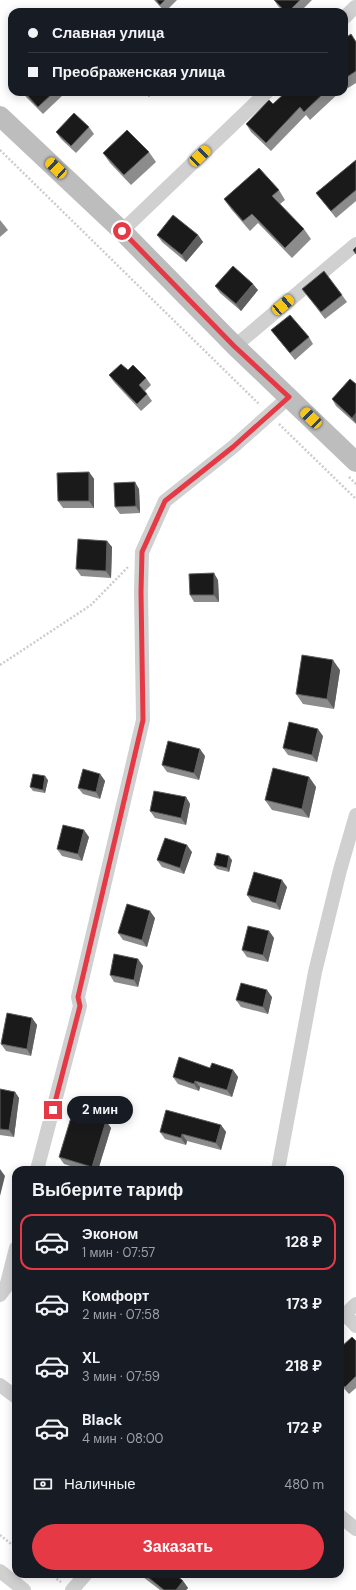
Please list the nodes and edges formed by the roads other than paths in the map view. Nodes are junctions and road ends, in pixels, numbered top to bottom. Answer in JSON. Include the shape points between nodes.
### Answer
{"nodes":[{"id":1,"x":263,"y":96,"type":"edge"},
{"id":2,"x":0,"y":116,"type":"edge"},
{"id":3,"x":122,"y":231,"type":"junction"},
{"id":4,"x":356,"y":244,"type":"edge"},
{"id":5,"x":234,"y":346,"type":"junction"},
{"id":6,"x":289,"y":397,"type":"junction"},
{"id":7,"x":356,"y":462,"type":"edge"},
{"id":8,"x":356,"y":816,"type":"edge"},
{"id":9,"x":38,"y":1166,"type":"edge"},
{"id":10,"x":279,"y":1166,"type":"edge"},
{"id":11,"x":12,"y":1264,"type":"edge"},
{"id":12,"x":0,"y":1295,"type":"edge"},
{"id":13,"x":356,"y":1304,"type":"edge"},
{"id":14,"x":344,"y":1316,"type":"edge"},
{"id":15,"x":344,"y":1318,"type":"edge"},
{"id":16,"x":356,"y":1326,"type":"edge"},
{"id":17,"x":0,"y":1385,"type":"edge"},
{"id":18,"x":12,"y":1394,"type":"edge"},
{"id":19,"x":344,"y":1519,"type":"edge"},
{"id":20,"x":356,"y":1529,"type":"edge"},
{"id":21,"x":0,"y":1571,"type":"edge"},
{"id":22,"x":82,"y":1578,"type":"edge"},
{"id":23,"x":24,"y":1590,"type":"edge"},
{"id":24,"x":72,"y":1590,"type":"edge"}],
"edges":[{"from":1,"to":3,"type":"street"},
{"from":2,"to":3,"type":"street"},
{"from":3,"to":5,"type":"street"},
{"from":4,"to":5,"type":"street"},
{"from":5,"to":6,"type":"street"},
{"from":6,"to":7,"type":"street"},
{"from":6,"to":9,"type":"street","via":[[233,447],[165,501],[142,552],[143,720],[78,997],[80,1006]]},
{"from":8,"to":10,"type":"street","via":[[315,972]]},
{"from":11,"to":12,"type":"street","via":[[6,1287]]},
{"from":13,"to":14,"type":"street"},
{"from":15,"to":16,"type":"street"},
{"from":17,"to":18,"type":"street"},
{"from":19,"to":20,"type":"street"},
{"from":21,"to":23,"type":"street"},
{"from":22,"to":24,"type":"street"}]}
